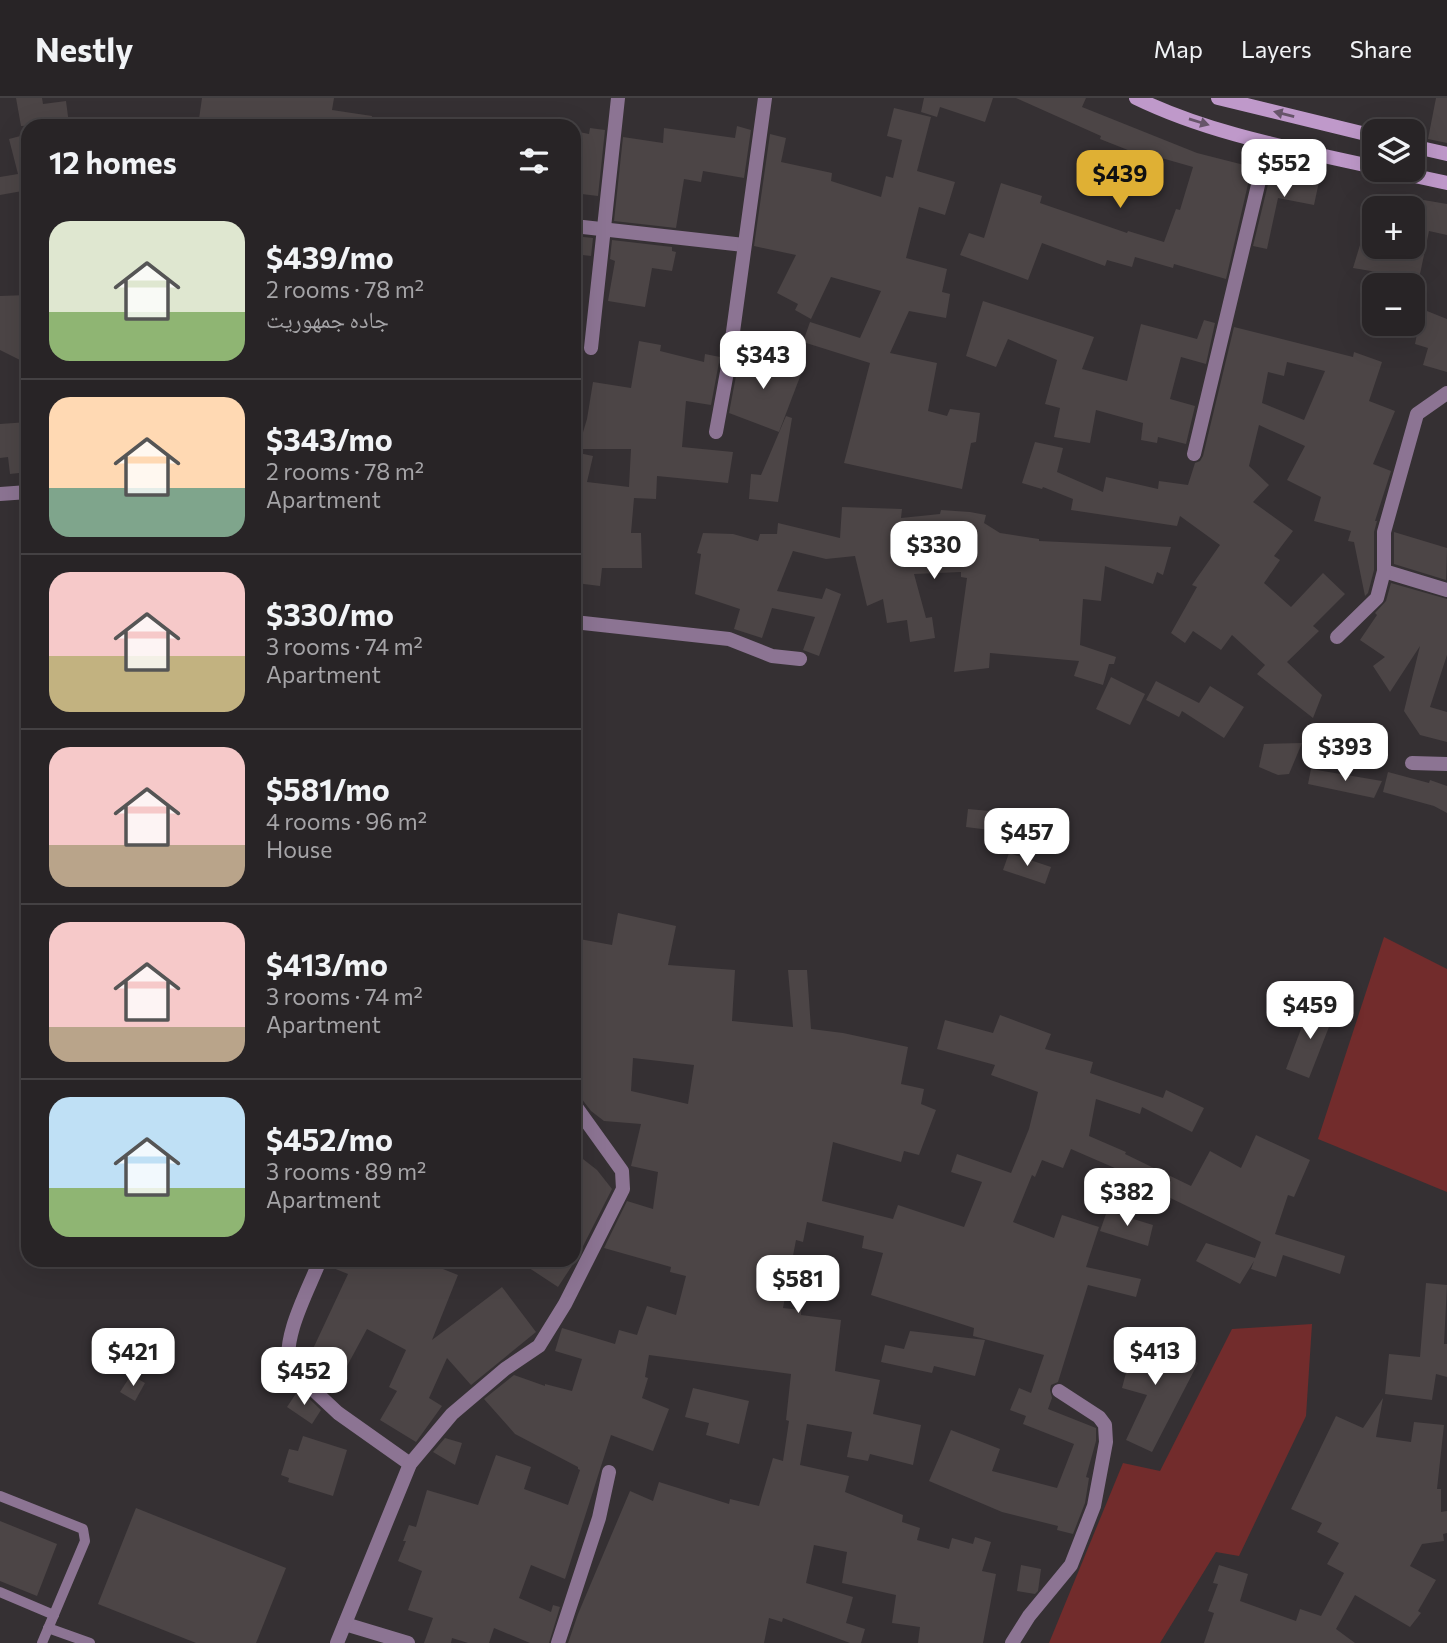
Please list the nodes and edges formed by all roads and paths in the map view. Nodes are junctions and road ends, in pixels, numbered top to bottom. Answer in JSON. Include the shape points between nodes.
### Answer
{"nodes":[{"id":1,"x":618,"y":98,"type":"edge"},
{"id":2,"x":765,"y":98,"type":"edge"},
{"id":3,"x":1136,"y":98,"type":"edge"},
{"id":4,"x":1218,"y":98,"type":"edge"},
{"id":5,"x":1362,"y":133,"type":"edge"},
{"id":6,"x":1268,"y":143,"type":"junction"},
{"id":7,"x":1425,"y":149,"type":"edge"},
{"id":8,"x":1447,"y":154,"type":"edge"},
{"id":9,"x":1362,"y":164,"type":"edge"},
{"id":10,"x":1425,"y":178,"type":"edge"},
{"id":11,"x":1447,"y":183,"type":"edge"},
{"id":12,"x":581,"y":227,"type":"edge"},
{"id":13,"x":603,"y":230,"type":"junction"},
{"id":14,"x":744,"y":245,"type":"junction"},
{"id":15,"x":592,"y":348,"type":"dead end"},
{"id":16,"x":1447,"y":393,"type":"edge"},
{"id":17,"x":716,"y":432,"type":"dead end"},
{"id":18,"x":1194,"y":454,"type":"dead end"},
{"id":19,"x":21,"y":492,"type":"edge"},
{"id":20,"x":0,"y":494,"type":"edge"},
{"id":21,"x":1384,"y":571,"type":"junction"},
{"id":22,"x":1447,"y":590,"type":"edge"},
{"id":23,"x":581,"y":623,"type":"edge"},
{"id":24,"x":1337,"y":637,"type":"dead end"},
{"id":25,"x":800,"y":659,"type":"dead end"},
{"id":26,"x":1412,"y":763,"type":"dead end"},
{"id":27,"x":1447,"y":764,"type":"edge"},
{"id":28,"x":581,"y":1114,"type":"edge"},
{"id":29,"x":317,"y":1267,"type":"edge"},
{"id":30,"x":1059,"y":1391,"type":"dead end"},
{"id":31,"x":410,"y":1464,"type":"junction"},
{"id":32,"x":610,"y":1472,"type":"dead end"},
{"id":33,"x":0,"y":1496,"type":"edge"},
{"id":34,"x":0,"y":1592,"type":"edge"},
{"id":35,"x":54,"y":1615,"type":"junction"},
{"id":36,"x":345,"y":1624,"type":"junction"},
{"id":37,"x":48,"y":1628,"type":"junction"},
{"id":38,"x":42,"y":1643,"type":"edge"},
{"id":39,"x":90,"y":1643,"type":"edge"},
{"id":40,"x":337,"y":1643,"type":"edge"},
{"id":41,"x":408,"y":1643,"type":"edge"},
{"id":42,"x":558,"y":1643,"type":"edge"},
{"id":43,"x":1012,"y":1643,"type":"edge"}],
"edges":[{"from":1,"to":13,"type":"street"},
{"from":2,"to":14,"type":"street"},
{"from":3,"to":6,"type":"main road","one_way":true,"via":[[1166,112]]},
{"from":5,"to":4,"type":"main road","one_way":true},
{"from":6,"to":9,"type":"main road"},
{"from":6,"to":18,"type":"street"},
{"from":7,"to":8,"type":"main road"},
{"from":10,"to":11,"type":"main road"},
{"from":12,"to":13,"type":"street"},
{"from":13,"to":14,"type":"street"},
{"from":13,"to":15,"type":"street"},
{"from":14,"to":17,"type":"street"},
{"from":16,"to":21,"type":"street","via":[[1417,414],[1384,532]]},
{"from":19,"to":20,"type":"street"},
{"from":21,"to":22,"type":"street"},
{"from":21,"to":24,"type":"street","via":[[1377,598]]},
{"from":23,"to":25,"type":"street","via":[[729,639],[772,656]]},
{"from":26,"to":27,"type":"street"},
{"from":28,"to":31,"type":"street","via":[[622,1171],[623,1189],[539,1346],[452,1413]]},
{"from":29,"to":31,"type":"street","via":[[288,1342],[290,1368],[338,1413]]},
{"from":30,"to":43,"type":"street","via":[[1105,1425],[1094,1506],[1071,1564]]},
{"from":31,"to":36,"type":"street"},
{"from":32,"to":42,"type":"street"},
{"from":33,"to":35,"type":"lane","via":[[83,1529],[85,1541]]},
{"from":34,"to":35,"type":"lane"},
{"from":35,"to":37,"type":"lane"},
{"from":36,"to":40,"type":"street"},
{"from":36,"to":41,"type":"street"},
{"from":37,"to":38,"type":"lane"},
{"from":37,"to":39,"type":"lane"}]}
